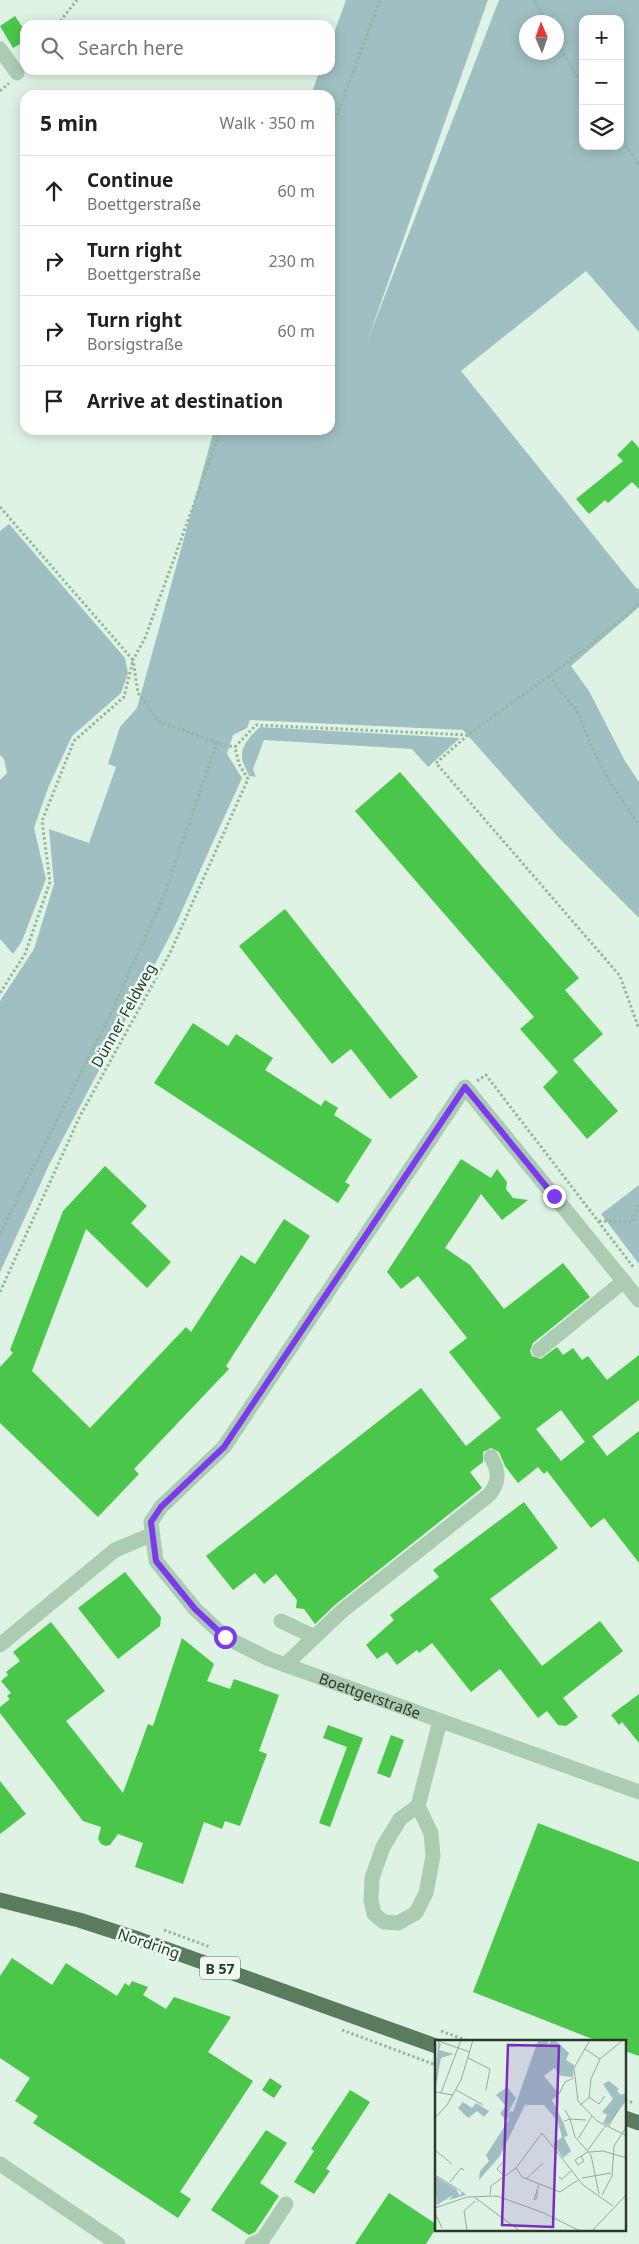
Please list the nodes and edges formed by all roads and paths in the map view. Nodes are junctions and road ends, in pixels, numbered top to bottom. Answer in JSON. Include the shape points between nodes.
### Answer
{"nodes":[{"id":1,"x":78,"y":0,"type":"edge"},
{"id":2,"x":380,"y":0,"type":"edge"},
{"id":3,"x":534,"y":0,"type":"edge"},
{"id":4,"x":543,"y":15,"type":"edge"},
{"id":5,"x":60,"y":20,"type":"edge"},
{"id":6,"x":0,"y":50,"type":"edge"},
{"id":7,"x":564,"y":54,"type":"edge"},
{"id":8,"x":16,"y":73,"type":"dead end"},
{"id":9,"x":579,"y":79,"type":"edge"},
{"id":10,"x":335,"y":121,"type":"edge"},
{"id":11,"x":624,"y":143,"type":"edge"},
{"id":12,"x":639,"y":166,"type":"edge"},
{"id":13,"x":219,"y":435,"type":"edge"},
{"id":14,"x":0,"y":507,"type":"edge"},
{"id":15,"x":639,"y":602,"type":"edge"},
{"id":16,"x":133,"y":660,"type":"junction"},
{"id":17,"x":549,"y":676,"type":"junction"},
{"id":18,"x":468,"y":735,"type":"junction"},
{"id":19,"x":217,"y":743,"type":"junction"},
{"id":20,"x":235,"y":747,"type":"junction"},
{"id":21,"x":639,"y":825,"type":"edge"},
{"id":22,"x":0,"y":993,"type":"edge"},
{"id":23,"x":639,"y":1029,"type":"edge"},
{"id":24,"x":465,"y":1087,"type":"junction"},
{"id":25,"x":639,"y":1203,"type":"edge"},
{"id":26,"x":598,"y":1221,"type":"junction"},
{"id":27,"x":0,"y":1233,"type":"edge"},
{"id":28,"x":639,"y":1274,"type":"edge"},
{"id":29,"x":624,"y":1281,"type":"junction"},
{"id":30,"x":0,"y":1292,"type":"edge"},
{"id":31,"x":639,"y":1300,"type":"edge"},
{"id":32,"x":539,"y":1350,"type":"dead end"},
{"id":33,"x":491,"y":1457,"type":"dead end"},
{"id":34,"x":151,"y":1535,"type":"junction"},
{"id":35,"x":281,"y":1621,"type":"dead end"},
{"id":36,"x":313,"y":1636,"type":"junction"},
{"id":37,"x":2,"y":1640,"type":"edge"},
{"id":38,"x":285,"y":1665,"type":"junction"},
{"id":39,"x":440,"y":1721,"type":"junction"},
{"id":40,"x":639,"y":1792,"type":"edge"},
{"id":41,"x":418,"y":1806,"type":"junction"},
{"id":42,"x":0,"y":1900,"type":"edge"},
{"id":43,"x":333,"y":2027,"type":"dead end"},
{"id":44,"x":435,"y":2046,"type":"edge"},
{"id":45,"x":435,"y":2065,"type":"edge"},
{"id":46,"x":626,"y":2118,"type":"edge"},
{"id":47,"x":639,"y":2123,"type":"edge"},
{"id":48,"x":0,"y":2164,"type":"edge"},
{"id":49,"x":286,"y":2204,"type":"dead end"},
{"id":50,"x":118,"y":2244,"type":"edge"},
{"id":51,"x":252,"y":2244,"type":"edge"}],
"edges":[{"from":1,"to":5,"type":"path"},
{"from":2,"to":10,"type":"path"},
{"from":3,"to":4,"type":"path"},
{"from":6,"to":8,"type":"street"},
{"from":7,"to":9,"type":"path"},
{"from":11,"to":12,"type":"path"},
{"from":13,"to":16,"type":"path","via":[[145,638]]},
{"from":14,"to":16,"type":"path"},
{"from":15,"to":17,"type":"path","via":[[626,616]]},
{"from":16,"to":19,"type":"path","via":[[138,693],[158,721]]},
{"from":16,"to":22,"type":"path","via":[[124,697],[74,741],[42,822],[50,882],[25,954]]},
{"from":17,"to":18,"type":"path"},
{"from":17,"to":21,"type":"path","via":[[578,711],[613,787]]},
{"from":18,"to":20,"type":"path","via":[[256,725]]},
{"from":18,"to":23,"type":"path","via":[[436,763],[620,976]]},
{"from":19,"to":20,"type":"path"},
{"from":19,"to":27,"type":"path","via":[[164,896],[109,1017]]},
{"from":20,"to":30,"type":"path","name":"Dünner Feldweg","via":[[248,779],[170,953],[80,1116]]},
{"from":24,"to":26,"type":"path","via":[[486,1075]]},
{"from":24,"to":29,"type":"street"},
{"from":24,"to":34,"type":"street","name":"Boettgerstraße","via":[[224,1447],[161,1507],[151,1522]]},
{"from":25,"to":26,"type":"path","via":[[633,1222]]},
{"from":26,"to":28,"type":"path"},
{"from":29,"to":31,"type":"street"},
{"from":29,"to":32,"type":"street"},
{"from":33,"to":36,"type":"street","via":[[498,1480],[489,1495]]},
{"from":34,"to":37,"type":"street","via":[[115,1550]]},
{"from":34,"to":38,"type":"street","name":"Boettgerstraße","via":[[156,1561],[195,1609],[225,1637]]},
{"from":35,"to":36,"type":"street"},
{"from":36,"to":38,"type":"street"},
{"from":38,"to":39,"type":"street","name":"Boettgerstraße"},
{"from":39,"to":40,"type":"street","name":"Boettgerstraße"},
{"from":39,"to":41,"type":"street"},
{"from":41,"to":41,"type":"street","via":[[400,1819],[383,1847],[372,1878],[370,1900],[374,1914],[384,1922],[398,1923],[416,1913],[426,1893],[431,1833]]},
{"from":42,"to":44,"type":"main road","name":"Nordring","number":"B 57","via":[[138,1939]]},
{"from":43,"to":45,"type":"path"},
{"from":46,"to":47,"type":"main road"},
{"from":48,"to":50,"type":"street"},
{"from":49,"to":51,"type":"street","via":[[263,2239]]}]}
